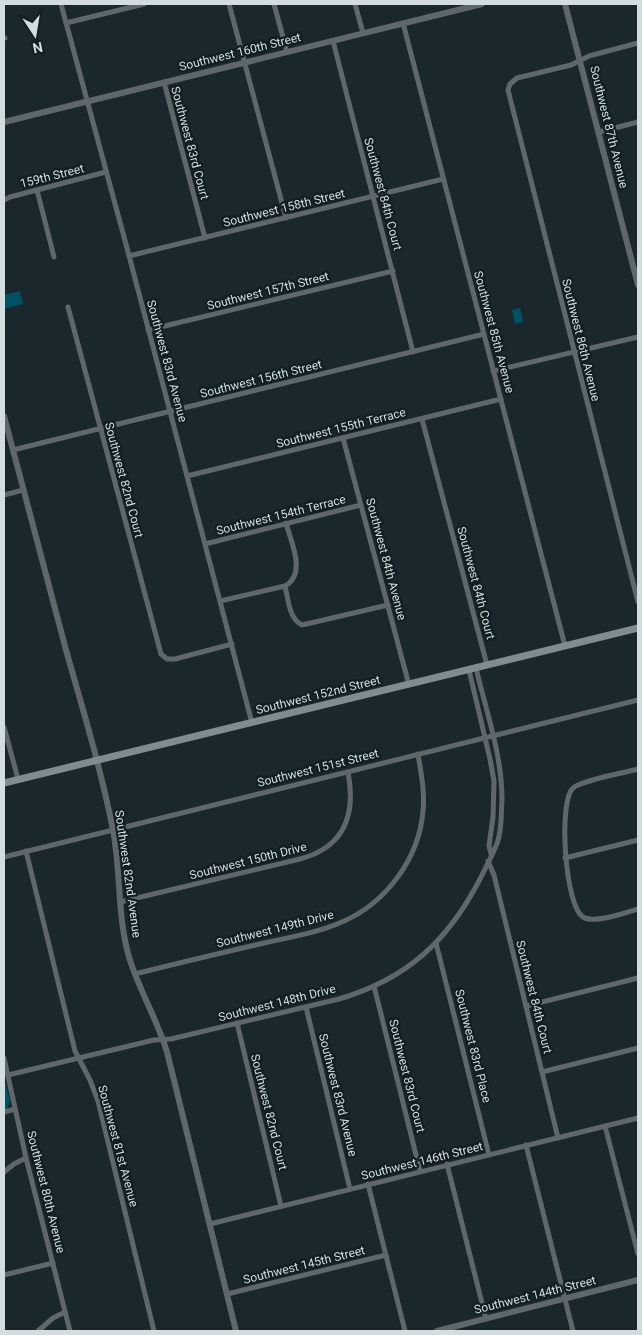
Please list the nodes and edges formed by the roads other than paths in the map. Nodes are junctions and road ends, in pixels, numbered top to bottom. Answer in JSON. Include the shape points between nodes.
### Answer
{"nodes":[{"id":1,"x":61,"y":4,"type":"edge"},
{"id":2,"x":144,"y":4,"type":"edge"},
{"id":3,"x":229,"y":4,"type":"edge"},
{"id":4,"x":274,"y":4,"type":"edge"},
{"id":5,"x":355,"y":4,"type":"edge"},
{"id":6,"x":482,"y":4,"type":"edge"},
{"id":7,"x":565,"y":4,"type":"edge"},
{"id":8,"x":66,"y":23,"type":"junction"},
{"id":9,"x":403,"y":23,"type":"junction"},
{"id":10,"x":363,"y":33,"type":"junction"},
{"id":11,"x":332,"y":41,"type":"junction"},
{"id":12,"x":638,"y":43,"type":"edge"},
{"id":13,"x":287,"y":52,"type":"junction"},
{"id":14,"x":580,"y":60,"type":"junction"},
{"id":15,"x":245,"y":62,"type":"junction"},
{"id":16,"x":164,"y":82,"type":"junction"},
{"id":17,"x":87,"y":101,"type":"junction"},
{"id":18,"x":4,"y":122,"type":"edge"},
{"id":19,"x":638,"y":122,"type":"edge"},
{"id":20,"x":599,"y":132,"type":"junction"},
{"id":21,"x":106,"y":172,"type":"junction"},
{"id":22,"x":443,"y":179,"type":"junction"},
{"id":23,"x":37,"y":190,"type":"junction"},
{"id":24,"x":373,"y":197,"type":"junction"},
{"id":25,"x":4,"y":200,"type":"edge"},
{"id":26,"x":286,"y":218,"type":"junction"},
{"id":27,"x":204,"y":238,"type":"junction"},
{"id":28,"x":54,"y":256,"type":"dead end"},
{"id":29,"x":129,"y":256,"type":"junction"},
{"id":30,"x":392,"y":271,"type":"junction"},
{"id":31,"x":638,"y":285,"type":"edge"},
{"id":32,"x":68,"y":307,"type":"dead end"},
{"id":33,"x":148,"y":330,"type":"junction"},
{"id":34,"x":484,"y":334,"type":"junction"},
{"id":35,"x":638,"y":337,"type":"edge"},
{"id":36,"x":413,"y":352,"type":"junction"},
{"id":37,"x":574,"y":352,"type":"junction"},
{"id":38,"x":493,"y":371,"type":"junction"},
{"id":39,"x":501,"y":399,"type":"junction"},
{"id":40,"x":170,"y":411,"type":"junction"},
{"id":41,"x":4,"y":416,"type":"edge"},
{"id":42,"x":422,"y":419,"type":"junction"},
{"id":43,"x":100,"y":428,"type":"junction"},
{"id":44,"x":344,"y":438,"type":"junction"},
{"id":45,"x":13,"y":450,"type":"junction"},
{"id":46,"x":187,"y":476,"type":"junction"},
{"id":47,"x":23,"y":490,"type":"junction"},
{"id":48,"x":4,"y":495,"type":"edge"},
{"id":49,"x":361,"y":505,"type":"junction"},
{"id":50,"x":286,"y":523,"type":"junction"},
{"id":51,"x":204,"y":544,"type":"junction"},
{"id":52,"x":285,"y":586,"type":"junction"},
{"id":53,"x":220,"y":601,"type":"junction"},
{"id":54,"x":638,"y":602,"type":"edge"},
{"id":55,"x":388,"y":605,"type":"junction"},
{"id":56,"x":638,"y":628,"type":"edge"},
{"id":57,"x":232,"y":644,"type":"junction"},
{"id":58,"x":564,"y":646,"type":"junction"},
{"id":59,"x":487,"y":665,"type":"junction"},
{"id":60,"x":472,"y":669,"type":"junction"},
{"id":61,"x":408,"y":684,"type":"junction"},
{"id":62,"x":638,"y":700,"type":"edge"},
{"id":63,"x":252,"y":723,"type":"junction"},
{"id":64,"x":4,"y":728,"type":"edge"},
{"id":65,"x":492,"y":736,"type":"junction"},
{"id":66,"x":485,"y":738,"type":"junction"},
{"id":67,"x":418,"y":754,"type":"junction"},
{"id":68,"x":96,"y":760,"type":"junction"},
{"id":69,"x":638,"y":769,"type":"edge"},
{"id":70,"x":348,"y":772,"type":"junction"},
{"id":71,"x":18,"y":779,"type":"junction"},
{"id":72,"x":4,"y":783,"type":"edge"},
{"id":73,"x":113,"y":830,"type":"junction"},
{"id":74,"x":638,"y":840,"type":"edge"},
{"id":75,"x":26,"y":851,"type":"junction"},
{"id":76,"x":491,"y":854,"type":"junction"},
{"id":77,"x":4,"y":857,"type":"edge"},
{"id":78,"x":566,"y":858,"type":"junction"},
{"id":79,"x":488,"y":861,"type":"junction"},
{"id":80,"x":120,"y":902,"type":"junction"},
{"id":81,"x":638,"y":909,"type":"edge"},
{"id":82,"x":436,"y":943,"type":"junction"},
{"id":83,"x":135,"y":974,"type":"junction"},
{"id":84,"x":638,"y":978,"type":"edge"},
{"id":85,"x":374,"y":986,"type":"junction"},
{"id":86,"x":526,"y":1006,"type":"junction"},
{"id":87,"x":306,"y":1007,"type":"junction"},
{"id":88,"x":237,"y":1023,"type":"junction"},
{"id":89,"x":163,"y":1040,"type":"junction"},
{"id":90,"x":638,"y":1048,"type":"edge"},
{"id":91,"x":4,"y":1058,"type":"edge"},
{"id":92,"x":78,"y":1058,"type":"junction"},
{"id":93,"x":542,"y":1072,"type":"junction"},
{"id":94,"x":8,"y":1075,"type":"junction"},
{"id":95,"x":16,"y":1109,"type":"junction"},
{"id":96,"x":4,"y":1112,"type":"edge"},
{"id":97,"x":638,"y":1118,"type":"edge"},
{"id":98,"x":605,"y":1126,"type":"junction"},
{"id":99,"x":558,"y":1138,"type":"junction"},
{"id":100,"x":526,"y":1145,"type":"junction"},
{"id":101,"x":489,"y":1154,"type":"junction"},
{"id":102,"x":26,"y":1158,"type":"junction"},
{"id":103,"x":447,"y":1164,"type":"junction"},
{"id":104,"x":420,"y":1171,"type":"junction"},
{"id":105,"x":4,"y":1172,"type":"edge"},
{"id":106,"x":368,"y":1184,"type":"junction"},
{"id":107,"x":350,"y":1189,"type":"junction"},
{"id":108,"x":281,"y":1206,"type":"junction"},
{"id":109,"x":210,"y":1224,"type":"junction"},
{"id":110,"x":638,"y":1254,"type":"edge"},
{"id":111,"x":386,"y":1255,"type":"junction"},
{"id":112,"x":53,"y":1262,"type":"junction"},
{"id":113,"x":4,"y":1275,"type":"edge"},
{"id":114,"x":638,"y":1280,"type":"edge"},
{"id":115,"x":227,"y":1294,"type":"junction"},
{"id":116,"x":565,"y":1298,"type":"junction"},
{"id":117,"x":65,"y":1312,"type":"junction"},
{"id":118,"x":486,"y":1319,"type":"junction"},
{"id":119,"x":38,"y":1331,"type":"edge"},
{"id":120,"x":70,"y":1331,"type":"edge"},
{"id":121,"x":154,"y":1331,"type":"edge"},
{"id":122,"x":236,"y":1331,"type":"edge"},
{"id":123,"x":405,"y":1331,"type":"edge"},
{"id":124,"x":437,"y":1331,"type":"edge"},
{"id":125,"x":573,"y":1331,"type":"edge"}],
"edges":[{"from":1,"to":8,"type":"street","name":"Southwest 83rd Avenue"},
{"from":2,"to":8,"type":"street"},
{"from":3,"to":15,"type":"street"},
{"from":4,"to":13,"type":"street"},
{"from":5,"to":10,"type":"street"},
{"from":6,"to":9,"type":"street","name":"Southwest 160th Street"},
{"from":7,"to":14,"type":"street","name":"Southwest 87th Avenue"},
{"from":8,"to":17,"type":"street","name":"Southwest 83rd Avenue"},
{"from":9,"to":10,"type":"street","name":"Southwest 160th Street"},
{"from":9,"to":22,"type":"street","name":"Southwest 85th Avenue"},
{"from":10,"to":11,"type":"street","name":"Southwest 160th Street"},
{"from":11,"to":13,"type":"street","name":"Southwest 160th Street"},
{"from":11,"to":24,"type":"street","name":"Southwest 84th Court"},
{"from":12,"to":14,"type":"street"},
{"from":13,"to":15,"type":"street","name":"Southwest 160th Street"},
{"from":14,"to":20,"type":"street","name":"Southwest 87th Avenue"},
{"from":14,"to":37,"type":"street","name":"Southwest 86th Avenue","via":[[517,78],[508,90]]},
{"from":15,"to":16,"type":"street","name":"Southwest 160th Street"},
{"from":15,"to":26,"type":"street"},
{"from":16,"to":17,"type":"street","name":"Southwest 160th Street"},
{"from":16,"to":27,"type":"street","name":"Southwest 83rd Court"},
{"from":17,"to":18,"type":"street","name":"Southwest 160th Street"},
{"from":17,"to":21,"type":"street","name":"Southwest 83rd Avenue"},
{"from":19,"to":20,"type":"street"},
{"from":20,"to":31,"type":"street","name":"Southwest 87th Avenue"},
{"from":21,"to":23,"type":"street","name":"159th Street"},
{"from":21,"to":29,"type":"street","name":"Southwest 83rd Avenue"},
{"from":22,"to":24,"type":"street","name":"Southwest 158th Street"},
{"from":22,"to":34,"type":"street","name":"Southwest 85th Avenue"},
{"from":23,"to":25,"type":"street","name":"159th Street"},
{"from":23,"to":28,"type":"street"},
{"from":24,"to":26,"type":"street","name":"Southwest 158th Street"},
{"from":24,"to":30,"type":"street","name":"Southwest 84th Court"},
{"from":26,"to":27,"type":"street","name":"Southwest 158th Street"},
{"from":27,"to":29,"type":"street","name":"Southwest 158th Street"},
{"from":29,"to":33,"type":"street","name":"Southwest 83rd Avenue"},
{"from":30,"to":33,"type":"street","name":"Southwest 157th Street"},
{"from":30,"to":36,"type":"street","name":"Southwest 84th Court"},
{"from":32,"to":43,"type":"street","name":"Southwest 82nd Court"},
{"from":33,"to":40,"type":"street","name":"Southwest 83rd Avenue"},
{"from":34,"to":36,"type":"street","name":"Southwest 156th Street"},
{"from":34,"to":38,"type":"street","name":"Southwest 85th Avenue"},
{"from":35,"to":37,"type":"street"},
{"from":36,"to":40,"type":"street","name":"Southwest 156th Street"},
{"from":37,"to":38,"type":"street"},
{"from":37,"to":54,"type":"street","name":"Southwest 86th Avenue"},
{"from":38,"to":39,"type":"street","name":"Southwest 85th Avenue"},
{"from":39,"to":42,"type":"street","name":"Southwest 155th Terrace"},
{"from":39,"to":58,"type":"street","name":"Southwest 85th Avenue"},
{"from":40,"to":43,"type":"street","name":"Southwest 156th Street"},
{"from":40,"to":46,"type":"street","name":"Southwest 83rd Avenue"},
{"from":41,"to":45,"type":"street","name":"Southwest 82nd Avenue"},
{"from":42,"to":44,"type":"street","name":"Southwest 155th Terrace"},
{"from":42,"to":59,"type":"street","name":"Southwest 84th Court"},
{"from":43,"to":45,"type":"street","name":"Southwest 156th Street"},
{"from":43,"to":57,"type":"street","name":"Southwest 82nd Court","via":[[158,647],[164,658],[175,659]]},
{"from":44,"to":46,"type":"street","name":"Southwest 155th Terrace"},
{"from":44,"to":49,"type":"street","name":"Southwest 84th Avenue"},
{"from":45,"to":47,"type":"street","name":"Southwest 82nd Avenue"},
{"from":46,"to":51,"type":"street","name":"Southwest 83rd Avenue"},
{"from":47,"to":48,"type":"street"},
{"from":47,"to":68,"type":"street","name":"Southwest 82nd Avenue"},
{"from":49,"to":50,"type":"street","name":"Southwest 154th Terrace"},
{"from":49,"to":55,"type":"street","name":"Southwest 84th Avenue"},
{"from":50,"to":51,"type":"street","name":"Southwest 154th Terrace"},
{"from":50,"to":52,"type":"street","via":[[297,568],[295,578]]},
{"from":51,"to":53,"type":"street","name":"Southwest 83rd Avenue"},
{"from":52,"to":53,"type":"street"},
{"from":52,"to":55,"type":"street","via":[[292,615],[299,624]]},
{"from":53,"to":57,"type":"street","name":"Southwest 83rd Avenue"},
{"from":55,"to":61,"type":"street","name":"Southwest 84th Avenue"},
{"from":56,"to":58,"type":"main road","name":"Southwest 152nd Street"},
{"from":57,"to":63,"type":"street","name":"Southwest 83rd Avenue"},
{"from":58,"to":59,"type":"main road","name":"Southwest 152nd Street"},
{"from":59,"to":60,"type":"main road","name":"Southwest 152nd Street"},
{"from":60,"to":61,"type":"main road","name":"Southwest 152nd Street"},
{"from":60,"to":65,"type":"street"},
{"from":60,"to":66,"type":"street"},
{"from":61,"to":63,"type":"main road","name":"Southwest 152nd Street"},
{"from":62,"to":65,"type":"street","name":"Southwest 151st Street"},
{"from":63,"to":68,"type":"main road","name":"Southwest 152nd Street"},
{"from":64,"to":71,"type":"street"},
{"from":65,"to":66,"type":"street","name":"Southwest 151st Street"},
{"from":65,"to":76,"type":"street","via":[[502,799],[497,841]]},
{"from":66,"to":67,"type":"street","name":"Southwest 151st Street"},
{"from":66,"to":76,"type":"street","via":[[494,781]]},
{"from":67,"to":70,"type":"street","name":"Southwest 151st Street"},
{"from":67,"to":83,"type":"street","name":"Southwest 149th Drive","via":[[423,798],[419,833],[400,874],[372,904],[346,920],[320,930]]},
{"from":68,"to":71,"type":"main road","name":"Southwest 152nd Street"},
{"from":68,"to":73,"type":"street","name":"Southwest 82nd Avenue"},
{"from":69,"to":78,"type":"street","via":[[582,783],[569,793]]},
{"from":70,"to":73,"type":"street","name":"Southwest 151st Street"},
{"from":70,"to":80,"type":"street","name":"Southwest 150th Drive","via":[[351,792],[349,814],[340,835],[323,851]]},
{"from":71,"to":72,"type":"main road","name":"Southwest 152nd Street"},
{"from":73,"to":75,"type":"street","name":"Southwest 151st Street"},
{"from":73,"to":80,"type":"street","name":"Southwest 82nd Avenue"},
{"from":74,"to":78,"type":"street"},
{"from":75,"to":77,"type":"street","name":"Southwest 151st Street"},
{"from":75,"to":92,"type":"street","name":"Southwest 81st Avenue"},
{"from":76,"to":79,"type":"street","name":"Southwest 148th Drive"},
{"from":78,"to":81,"type":"street","via":[[575,907],[584,918],[597,919]]},
{"from":79,"to":82,"type":"street","name":"Southwest 148th Drive","via":[[460,914]]},
{"from":79,"to":86,"type":"street","name":"Southwest 84th Court"},
{"from":80,"to":83,"type":"street","name":"Southwest 82nd Avenue","via":[[124,937]]},
{"from":82,"to":85,"type":"street","name":"Southwest 148th Drive","via":[[407,968]]},
{"from":82,"to":101,"type":"street","name":"Southwest 83rd Place"},
{"from":83,"to":89,"type":"street","name":"Southwest 82nd Avenue"},
{"from":84,"to":86,"type":"street"},
{"from":85,"to":87,"type":"street","name":"Southwest 148th Drive"},
{"from":85,"to":104,"type":"street","name":"Southwest 83rd Court"},
{"from":86,"to":93,"type":"street","name":"Southwest 84th Court"},
{"from":87,"to":88,"type":"street","name":"Southwest 148th Drive"},
{"from":87,"to":107,"type":"street","name":"Southwest 83rd Avenue"},
{"from":88,"to":89,"type":"street","name":"Southwest 148th Drive"},
{"from":88,"to":108,"type":"street","name":"Southwest 82nd Court"},
{"from":89,"to":92,"type":"street","name":"Southwest 148th Drive"},
{"from":89,"to":109,"type":"street","name":"Southwest 82nd Avenue"},
{"from":90,"to":93,"type":"street"},
{"from":91,"to":94,"type":"street","name":"Southwest 80th Avenue"},
{"from":92,"to":94,"type":"street","name":"Southwest 148th Drive"},
{"from":92,"to":121,"type":"street","name":"Southwest 81st Avenue","via":[[96,1095]]},
{"from":93,"to":99,"type":"street","name":"Southwest 84th Court"},
{"from":94,"to":95,"type":"street","name":"Southwest 80th Avenue"},
{"from":95,"to":96,"type":"street"},
{"from":95,"to":102,"type":"street","name":"Southwest 80th Avenue"},
{"from":97,"to":98,"type":"street","name":"Southwest 146th Street"},
{"from":98,"to":99,"type":"street","name":"Southwest 146th Street"},
{"from":98,"to":110,"type":"street"},
{"from":99,"to":100,"type":"street","name":"Southwest 146th Street"},
{"from":100,"to":101,"type":"street","name":"Southwest 146th Street"},
{"from":100,"to":116,"type":"street"},
{"from":101,"to":103,"type":"street","name":"Southwest 146th Street"},
{"from":102,"to":105,"type":"street"},
{"from":102,"to":112,"type":"street","name":"Southwest 80th Avenue"},
{"from":103,"to":104,"type":"street","name":"Southwest 146th Street"},
{"from":103,"to":118,"type":"street"},
{"from":104,"to":106,"type":"street","name":"Southwest 146th Street"},
{"from":106,"to":107,"type":"street","name":"Southwest 146th Street"},
{"from":106,"to":111,"type":"street"},
{"from":107,"to":108,"type":"street","name":"Southwest 146th Street"},
{"from":108,"to":109,"type":"street","name":"Southwest 146th Street"},
{"from":109,"to":115,"type":"street","name":"Southwest 82nd Avenue"},
{"from":111,"to":115,"type":"street","name":"Southwest 145th Street"},
{"from":111,"to":123,"type":"street"},
{"from":112,"to":113,"type":"street"},
{"from":112,"to":117,"type":"street","name":"Southwest 80th Avenue"},
{"from":114,"to":116,"type":"street","name":"Southwest 144th Street"},
{"from":115,"to":122,"type":"street","name":"Southwest 82nd Avenue"},
{"from":116,"to":118,"type":"street","name":"Southwest 144th Street"},
{"from":116,"to":125,"type":"street"},
{"from":117,"to":119,"type":"street"},
{"from":117,"to":120,"type":"street","name":"Southwest 80th Avenue"},
{"from":118,"to":124,"type":"street","name":"Southwest 144th Street"}]}
